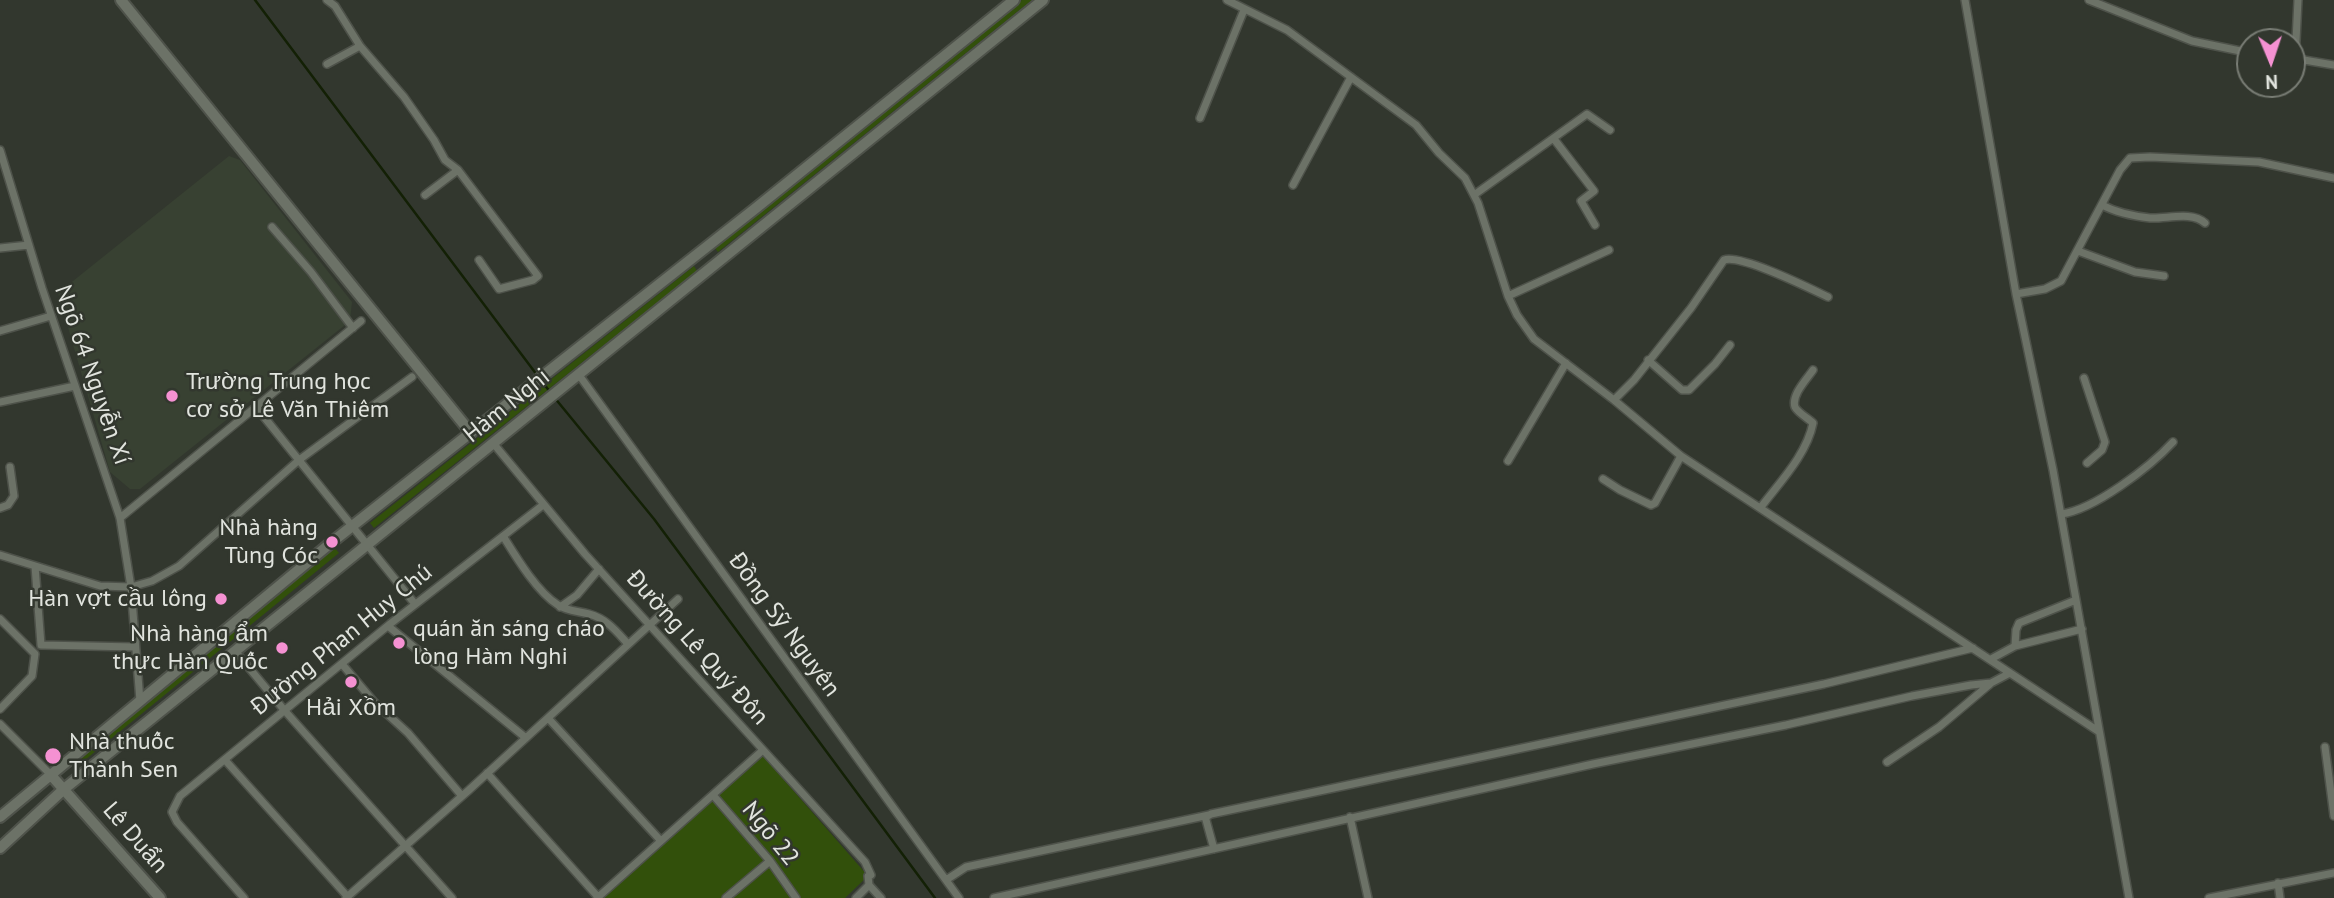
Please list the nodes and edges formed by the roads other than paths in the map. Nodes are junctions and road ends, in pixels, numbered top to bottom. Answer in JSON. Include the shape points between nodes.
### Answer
{"nodes":[{"id":1,"x":121,"y":0,"type":"edge"},
{"id":2,"x":327,"y":0,"type":"edge"},
{"id":3,"x":1014,"y":0,"type":"edge"},
{"id":4,"x":1043,"y":0,"type":"edge"},
{"id":5,"x":1227,"y":0,"type":"edge"},
{"id":6,"x":1965,"y":0,"type":"edge"},
{"id":7,"x":2089,"y":0,"type":"edge"},
{"id":8,"x":2298,"y":0,"type":"edge"},
{"id":9,"x":1244,"y":10,"type":"junction"},
{"id":10,"x":2297,"y":28,"type":"edge"},
{"id":11,"x":360,"y":46,"type":"junction"},
{"id":12,"x":2236,"y":50,"type":"edge"},
{"id":13,"x":2306,"y":60,"type":"edge"},
{"id":14,"x":327,"y":64,"type":"dead end"},
{"id":15,"x":2334,"y":65,"type":"edge"},
{"id":16,"x":1351,"y":77,"type":"junction"},
{"id":17,"x":1200,"y":118,"type":"dead end"},
{"id":18,"x":1610,"y":130,"type":"dead end"},
{"id":19,"x":1554,"y":139,"type":"junction"},
{"id":20,"x":0,"y":149,"type":"edge"},
{"id":21,"x":458,"y":170,"type":"junction"},
{"id":22,"x":2334,"y":178,"type":"edge"},
{"id":23,"x":10,"y":182,"type":"junction"},
{"id":24,"x":0,"y":186,"type":"edge"},
{"id":25,"x":1293,"y":186,"type":"dead end"},
{"id":26,"x":425,"y":195,"type":"dead end"},
{"id":27,"x":1474,"y":195,"type":"junction"},
{"id":28,"x":2102,"y":205,"type":"junction"},
{"id":29,"x":2205,"y":223,"type":"dead end"},
{"id":30,"x":1595,"y":225,"type":"dead end"},
{"id":31,"x":272,"y":227,"type":"dead end"},
{"id":32,"x":29,"y":245,"type":"junction"},
{"id":33,"x":0,"y":248,"type":"edge"},
{"id":34,"x":1609,"y":250,"type":"dead end"},
{"id":35,"x":2078,"y":251,"type":"junction"},
{"id":36,"x":479,"y":260,"type":"dead end"},
{"id":37,"x":2164,"y":276,"type":"dead end"},
{"id":38,"x":2016,"y":294,"type":"junction"},
{"id":39,"x":1508,"y":296,"type":"junction"},
{"id":40,"x":1828,"y":297,"type":"dead end"},
{"id":41,"x":51,"y":316,"type":"junction"},
{"id":42,"x":361,"y":321,"type":"dead end"},
{"id":43,"x":353,"y":328,"type":"junction"},
{"id":44,"x":0,"y":331,"type":"edge"},
{"id":45,"x":1730,"y":345,"type":"dead end"},
{"id":46,"x":1648,"y":360,"type":"junction"},
{"id":47,"x":1566,"y":363,"type":"junction"},
{"id":48,"x":1813,"y":370,"type":"dead end"},
{"id":49,"x":579,"y":375,"type":"junction"},
{"id":50,"x":412,"y":377,"type":"dead end"},
{"id":51,"x":2084,"y":378,"type":"dead end"},
{"id":52,"x":75,"y":386,"type":"junction"},
{"id":53,"x":1614,"y":400,"type":"junction"},
{"id":54,"x":0,"y":402,"type":"edge"},
{"id":55,"x":256,"y":407,"type":"junction"},
{"id":56,"x":471,"y":433,"type":"junction"},
{"id":57,"x":2173,"y":442,"type":"dead end"},
{"id":58,"x":493,"y":443,"type":"junction"},
{"id":59,"x":1681,"y":456,"type":"junction"},
{"id":60,"x":299,"y":460,"type":"junction"},
{"id":61,"x":1508,"y":461,"type":"dead end"},
{"id":62,"x":2087,"y":463,"type":"dead end"},
{"id":63,"x":10,"y":467,"type":"dead end"},
{"id":64,"x":1603,"y":479,"type":"dead end"},
{"id":65,"x":543,"y":505,"type":"junction"},
{"id":66,"x":1760,"y":507,"type":"junction"},
{"id":67,"x":0,"y":508,"type":"edge"},
{"id":68,"x":2061,"y":514,"type":"junction"},
{"id":69,"x":120,"y":518,"type":"junction"},
{"id":70,"x":352,"y":526,"type":"junction"},
{"id":71,"x":503,"y":536,"type":"junction"},
{"id":72,"x":367,"y":544,"type":"junction"},
{"id":73,"x":0,"y":555,"type":"edge"},
{"id":74,"x":35,"y":566,"type":"junction"},
{"id":75,"x":599,"y":569,"type":"junction"},
{"id":76,"x":131,"y":587,"type":"junction"},
{"id":77,"x":678,"y":599,"type":"dead end"},
{"id":78,"x":2076,"y":600,"type":"junction"},
{"id":79,"x":415,"y":604,"type":"junction"},
{"id":80,"x":560,"y":607,"type":"junction"},
{"id":81,"x":0,"y":619,"type":"edge"},
{"id":82,"x":649,"y":624,"type":"junction"},
{"id":83,"x":388,"y":626,"type":"junction"},
{"id":84,"x":2082,"y":628,"type":"junction"},
{"id":85,"x":628,"y":644,"type":"junction"},
{"id":86,"x":2015,"y":646,"type":"junction"},
{"id":87,"x":135,"y":647,"type":"junction"},
{"id":88,"x":1973,"y":648,"type":"junction"},
{"id":89,"x":235,"y":651,"type":"junction"},
{"id":90,"x":1991,"y":659,"type":"junction"},
{"id":91,"x":342,"y":664,"type":"junction"},
{"id":92,"x":2010,"y":673,"type":"junction"},
{"id":93,"x":1991,"y":683,"type":"junction"},
{"id":94,"x":140,"y":701,"type":"junction"},
{"id":95,"x":0,"y":709,"type":"edge"},
{"id":96,"x":285,"y":711,"type":"junction"},
{"id":97,"x":548,"y":718,"type":"junction"},
{"id":98,"x":0,"y":723,"type":"edge"},
{"id":99,"x":2098,"y":731,"type":"junction"},
{"id":100,"x":526,"y":738,"type":"junction"},
{"id":101,"x":2325,"y":747,"type":"dead end"},
{"id":102,"x":763,"y":750,"type":"junction"},
{"id":103,"x":225,"y":760,"type":"junction"},
{"id":104,"x":1887,"y":762,"type":"dead end"},
{"id":105,"x":487,"y":773,"type":"junction"},
{"id":106,"x":50,"y":774,"type":"junction"},
{"id":107,"x":64,"y":789,"type":"junction"},
{"id":108,"x":713,"y":795,"type":"junction"},
{"id":109,"x":462,"y":796,"type":"junction"},
{"id":110,"x":1211,"y":814,"type":"junction"},
{"id":111,"x":2334,"y":816,"type":"edge"},
{"id":112,"x":0,"y":817,"type":"edge"},
{"id":113,"x":1350,"y":817,"type":"junction"},
{"id":114,"x":661,"y":841,"type":"junction"},
{"id":115,"x":406,"y":846,"type":"junction"},
{"id":116,"x":0,"y":848,"type":"edge"},
{"id":117,"x":1214,"y":849,"type":"junction"},
{"id":118,"x":770,"y":860,"type":"junction"},
{"id":119,"x":2334,"y":873,"type":"edge"},
{"id":120,"x":946,"y":880,"type":"junction"},
{"id":121,"x":869,"y":881,"type":"junction"},
{"id":122,"x":2278,"y":883,"type":"junction"},
{"id":123,"x":347,"y":897,"type":"edge"},
{"id":124,"x":160,"y":898,"type":"edge"},
{"id":125,"x":244,"y":898,"type":"edge"},
{"id":126,"x":452,"y":898,"type":"edge"},
{"id":127,"x":598,"y":898,"type":"edge"},
{"id":128,"x":726,"y":898,"type":"edge"},
{"id":129,"x":796,"y":898,"type":"edge"},
{"id":130,"x":856,"y":898,"type":"edge"},
{"id":131,"x":881,"y":898,"type":"edge"},
{"id":132,"x":959,"y":898,"type":"edge"},
{"id":133,"x":994,"y":898,"type":"edge"},
{"id":134,"x":1368,"y":898,"type":"edge"},
{"id":135,"x":2129,"y":898,"type":"edge"},
{"id":136,"x":2209,"y":898,"type":"edge"},
{"id":137,"x":2280,"y":898,"type":"edge"}],
"edges":[{"from":1,"to":56,"type":"main road"},
{"from":2,"to":11,"type":"street"},
{"from":3,"to":56,"type":"main road","name":"Hàm Nghi"},
{"from":4,"to":49,"type":"main road","name":"Hàm Nghi"},
{"from":5,"to":9,"type":"street"},
{"from":6,"to":38,"type":"street"},
{"from":7,"to":12,"type":"street","via":[[2192,41]]},
{"from":8,"to":10,"type":"street"},
{"from":9,"to":16,"type":"street","via":[[1287,30]]},
{"from":9,"to":17,"type":"street"},
{"from":11,"to":14,"type":"street"},
{"from":11,"to":21,"type":"street","via":[[404,97],[445,160]]},
{"from":13,"to":15,"type":"street"},
{"from":16,"to":25,"type":"street"},
{"from":16,"to":27,"type":"street","via":[[1416,125],[1465,178]]},
{"from":18,"to":19,"type":"street","via":[[1587,114]]},
{"from":19,"to":27,"type":"street"},
{"from":19,"to":30,"type":"street","via":[[1594,191],[1581,201]]},
{"from":20,"to":23,"type":"street","name":"Ngõ 64 Nguyễn Xí"},
{"from":21,"to":26,"type":"street"},
{"from":21,"to":36,"type":"street","via":[[538,276],[499,289]]},
{"from":22,"to":28,"type":"street","via":[[2259,162],[2137,157],[2125,163]]},
{"from":23,"to":24,"type":"street"},
{"from":23,"to":32,"type":"street","name":"Ngõ 64 Nguyễn Xí"},
{"from":27,"to":39,"type":"street"},
{"from":28,"to":29,"type":"street","via":[[2134,216],[2197,218]]},
{"from":28,"to":35,"type":"street"},
{"from":31,"to":43,"type":"street"},
{"from":32,"to":33,"type":"street"},
{"from":32,"to":41,"type":"street","name":"Ngõ 64 Nguyễn Xí"},
{"from":34,"to":39,"type":"street"},
{"from":35,"to":37,"type":"street","via":[[2134,272]]},
{"from":35,"to":38,"type":"street","via":[[2061,281]]},
{"from":38,"to":68,"type":"street"},
{"from":39,"to":47,"type":"street","via":[[1534,339]]},
{"from":40,"to":46,"type":"street","via":[[1729,258]]},
{"from":41,"to":44,"type":"street"},
{"from":41,"to":52,"type":"street","name":"Ngõ 64 Nguyễn Xí"},
{"from":42,"to":43,"type":"street"},
{"from":43,"to":55,"type":"street"},
{"from":45,"to":46,"type":"street","via":[[1689,390],[1682,390]]},
{"from":46,"to":53,"type":"street"},
{"from":47,"to":53,"type":"street"},
{"from":47,"to":61,"type":"street"},
{"from":48,"to":66,"type":"street","via":[[1794,402],[1813,423],[1810,434]]},
{"from":49,"to":58,"type":"main road","name":"Hàm Nghi"},
{"from":49,"to":120,"type":"street","name":"Đồng Sỹ Nguyên"},
{"from":50,"to":60,"type":"street"},
{"from":51,"to":62,"type":"street","via":[[2105,442]]},
{"from":52,"to":54,"type":"street"},
{"from":52,"to":69,"type":"street","name":"Ngõ 64 Nguyễn Xí"},
{"from":53,"to":59,"type":"street"},
{"from":55,"to":60,"type":"street"},
{"from":55,"to":69,"type":"street"},
{"from":56,"to":70,"type":"main road","name":"Hàm Nghi"},
{"from":57,"to":68,"type":"street","via":[[2127,482]]},
{"from":58,"to":65,"type":"street","name":"Đường Lê Quý Đôn"},
{"from":58,"to":72,"type":"main road","name":"Hàm Nghi"},
{"from":59,"to":64,"type":"street","via":[[1651,505]]},
{"from":59,"to":66,"type":"street"},
{"from":60,"to":70,"type":"street"},
{"from":60,"to":76,"type":"street","via":[[179,566]]},
{"from":63,"to":67,"type":"street","via":[[14,496]]},
{"from":65,"to":71,"type":"street","name":"Đường Phan Huy Chú"},
{"from":65,"to":75,"type":"street","name":"Đường Lê Quý Đôn"},
{"from":66,"to":88,"type":"street"},
{"from":68,"to":78,"type":"street"},
{"from":69,"to":76,"type":"street","name":"Ngõ 64 Nguyễn Xí"},
{"from":70,"to":72,"type":"street"},
{"from":70,"to":94,"type":"main road","name":"Hàm Nghi"},
{"from":71,"to":79,"type":"street","name":"Đường Phan Huy Chú"},
{"from":71,"to":80,"type":"street"},
{"from":72,"to":79,"type":"street"},
{"from":72,"to":89,"type":"main road","name":"Hàm Nghi"},
{"from":73,"to":74,"type":"street"},
{"from":74,"to":76,"type":"street","via":[[100,586]]},
{"from":74,"to":87,"type":"street","via":[[41,645]]},
{"from":75,"to":80,"type":"street","via":[[577,596]]},
{"from":75,"to":82,"type":"street","name":"Đường Lê Quý Đôn"},
{"from":76,"to":87,"type":"street","name":"Ngõ 64 Nguyễn Xí"},
{"from":77,"to":82,"type":"street"},
{"from":78,"to":84,"type":"street"},
{"from":78,"to":86,"type":"street","via":[[2019,623]]},
{"from":79,"to":83,"type":"street","name":"Đường Phan Huy Chú"},
{"from":80,"to":85,"type":"street","via":[[605,621]]},
{"from":81,"to":95,"type":"street","via":[[35,654],[32,676]]},
{"from":82,"to":85,"type":"street"},
{"from":82,"to":102,"type":"street","name":"Đường Lê Quý Đôn"},
{"from":83,"to":91,"type":"street","name":"Đường Phan Huy Chú"},
{"from":83,"to":100,"type":"street"},
{"from":84,"to":86,"type":"street"},
{"from":84,"to":99,"type":"street"},
{"from":85,"to":97,"type":"street"},
{"from":86,"to":90,"type":"street"},
{"from":87,"to":94,"type":"street","name":"Ngõ 64 Nguyễn Xí"},
{"from":88,"to":90,"type":"street"},
{"from":88,"to":110,"type":"street"},
{"from":89,"to":96,"type":"street"},
{"from":89,"to":107,"type":"main road","name":"Hàm Nghi"},
{"from":90,"to":92,"type":"street"},
{"from":91,"to":96,"type":"street","name":"Đường Phan Huy Chú"},
{"from":91,"to":109,"type":"street"},
{"from":92,"to":93,"type":"street"},
{"from":92,"to":99,"type":"street"},
{"from":93,"to":104,"type":"street"},
{"from":93,"to":113,"type":"street"},
{"from":94,"to":106,"type":"main road","name":"Hàm Nghi"},
{"from":96,"to":103,"type":"street","name":"Đường Phan Huy Chú"},
{"from":96,"to":115,"type":"street"},
{"from":97,"to":100,"type":"street"},
{"from":97,"to":114,"type":"street"},
{"from":98,"to":106,"type":"street"},
{"from":99,"to":135,"type":"street"},
{"from":100,"to":105,"type":"street"},
{"from":101,"to":111,"type":"street"},
{"from":102,"to":108,"type":"street"},
{"from":102,"to":121,"type":"street","name":"Đường Lê Quý Đôn","via":[[865,862]]},
{"from":103,"to":123,"type":"street"},
{"from":103,"to":125,"type":"street","name":"Đường Phan Huy Chú","via":[[180,796],[172,812],[185,833]]},
{"from":105,"to":109,"type":"street"},
{"from":105,"to":127,"type":"street"},
{"from":106,"to":107,"type":"main road","name":"Lê Duẩn"},
{"from":106,"to":112,"type":"main road","name":"Hàm Nghi"},
{"from":107,"to":116,"type":"main road","name":"Hàm Nghi"},
{"from":107,"to":124,"type":"main road","name":"Lê Duẩn"},
{"from":108,"to":114,"type":"street"},
{"from":108,"to":118,"type":"street","name":"Ngõ 22"},
{"from":109,"to":115,"type":"street"},
{"from":110,"to":117,"type":"street","via":[[1206,817]]},
{"from":110,"to":120,"type":"street","via":[[966,867]]},
{"from":113,"to":117,"type":"street"},
{"from":113,"to":134,"type":"street"},
{"from":114,"to":127,"type":"street"},
{"from":115,"to":123,"type":"street"},
{"from":115,"to":126,"type":"street"},
{"from":117,"to":133,"type":"street"},
{"from":118,"to":128,"type":"street"},
{"from":118,"to":129,"type":"street","name":"Ngõ 22"},
{"from":119,"to":122,"type":"street"},
{"from":120,"to":132,"type":"street","name":"Đồng Sỹ Nguyên"},
{"from":121,"to":130,"type":"street"},
{"from":121,"to":131,"type":"street","name":"Đường Lê Quý Đôn"},
{"from":122,"to":136,"type":"street"},
{"from":122,"to":137,"type":"street"}]}
